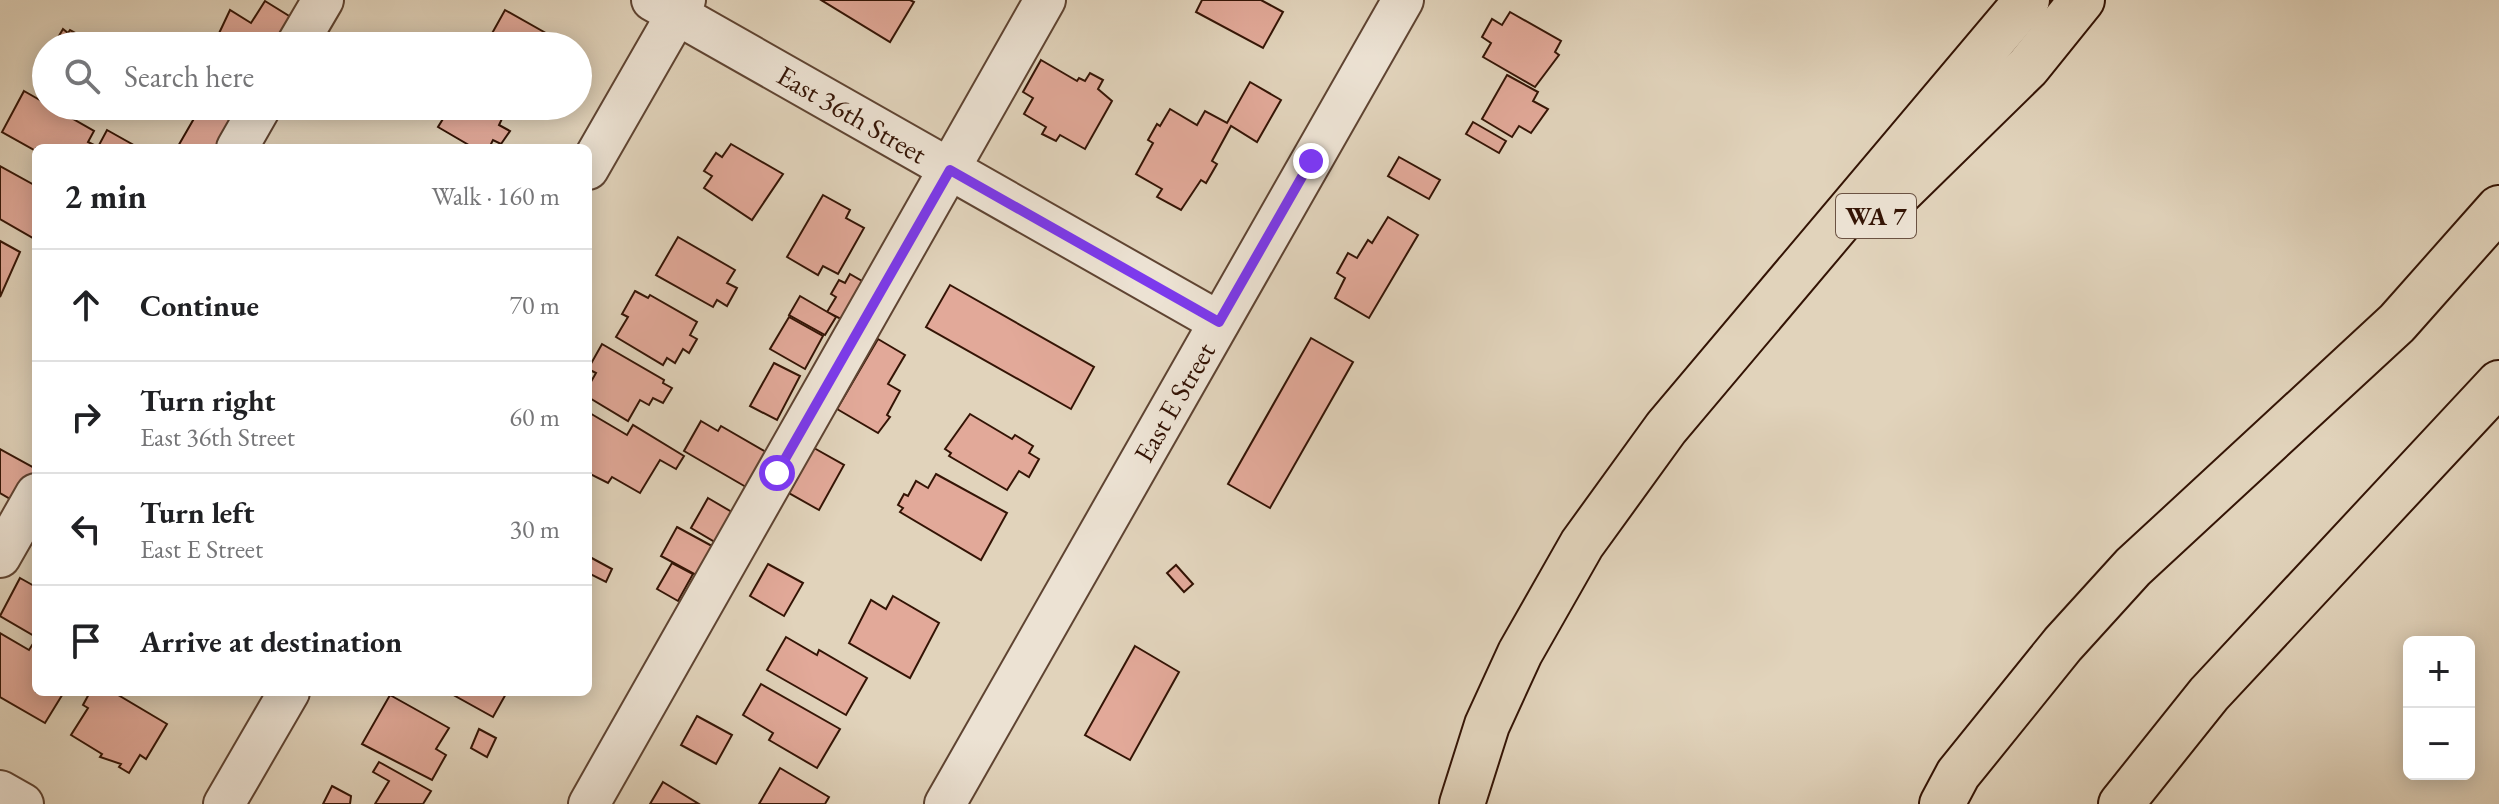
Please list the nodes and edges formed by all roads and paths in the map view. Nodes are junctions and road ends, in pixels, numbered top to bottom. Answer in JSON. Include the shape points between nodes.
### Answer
{"nodes":[{"id":1,"x":323,"y":0,"type":"edge"},
{"id":2,"x":1045,"y":0,"type":"edge"},
{"id":3,"x":1403,"y":0,"type":"edge"},
{"id":4,"x":2027,"y":0,"type":"edge"},
{"id":5,"x":2082,"y":0,"type":"edge"},
{"id":6,"x":671,"y":5,"type":"edge"},
{"id":7,"x":304,"y":32,"type":"edge"},
{"id":8,"x":253,"y":120,"type":"edge"},
{"id":9,"x":239,"y":144,"type":"edge"},
{"id":10,"x":592,"y":161,"type":"edge"},
{"id":11,"x":950,"y":170,"type":"junction"},
{"id":12,"x":2499,"y":208,"type":"edge"},
{"id":13,"x":1219,"y":322,"type":"junction"},
{"id":14,"x":2499,"y":383,"type":"edge"},
{"id":15,"x":1666,"y":428,"type":"junction"},
{"id":16,"x":32,"y":501,"type":"edge"},
{"id":17,"x":0,"y":557,"type":"edge"},
{"id":18,"x":287,"y":696,"type":"edge"},
{"id":19,"x":0,"y":791,"type":"edge"},
{"id":20,"x":23,"y":804,"type":"edge"},
{"id":21,"x":224,"y":804,"type":"edge"},
{"id":22,"x":589,"y":804,"type":"edge"},
{"id":23,"x":945,"y":804,"type":"edge"},
{"id":24,"x":1462,"y":804,"type":"edge"},
{"id":25,"x":1942,"y":804,"type":"edge"},
{"id":26,"x":2121,"y":804,"type":"edge"}],
"edges":[{"from":1,"to":7,"type":"street"},
{"from":2,"to":11,"type":"street"},
{"from":3,"to":13,"type":"street","name":"East E Street"},
{"from":4,"to":15,"type":"highway"},
{"from":5,"to":15,"type":"highway","number":"WA 7","via":[[2009,87]]},
{"from":6,"to":10,"type":"street"},
{"from":6,"to":11,"type":"street","name":"East 36th Street"},
{"from":8,"to":9,"type":"street"},
{"from":11,"to":13,"type":"street","name":"East 36th Street"},
{"from":11,"to":22,"type":"street"},
{"from":12,"to":25,"type":"highway","via":[[2397,323],[2133,567],[1958,774]]},
{"from":13,"to":23,"type":"street","name":"East E Street"},
{"from":14,"to":26,"type":"highway","via":[[2209,694]]},
{"from":15,"to":24,"type":"highway","number":"WA 7","via":[[1582,544],[1520,653],[1487,725]]},
{"from":16,"to":17,"type":"street"},
{"from":18,"to":21,"type":"street"},
{"from":19,"to":20,"type":"street"}]}
